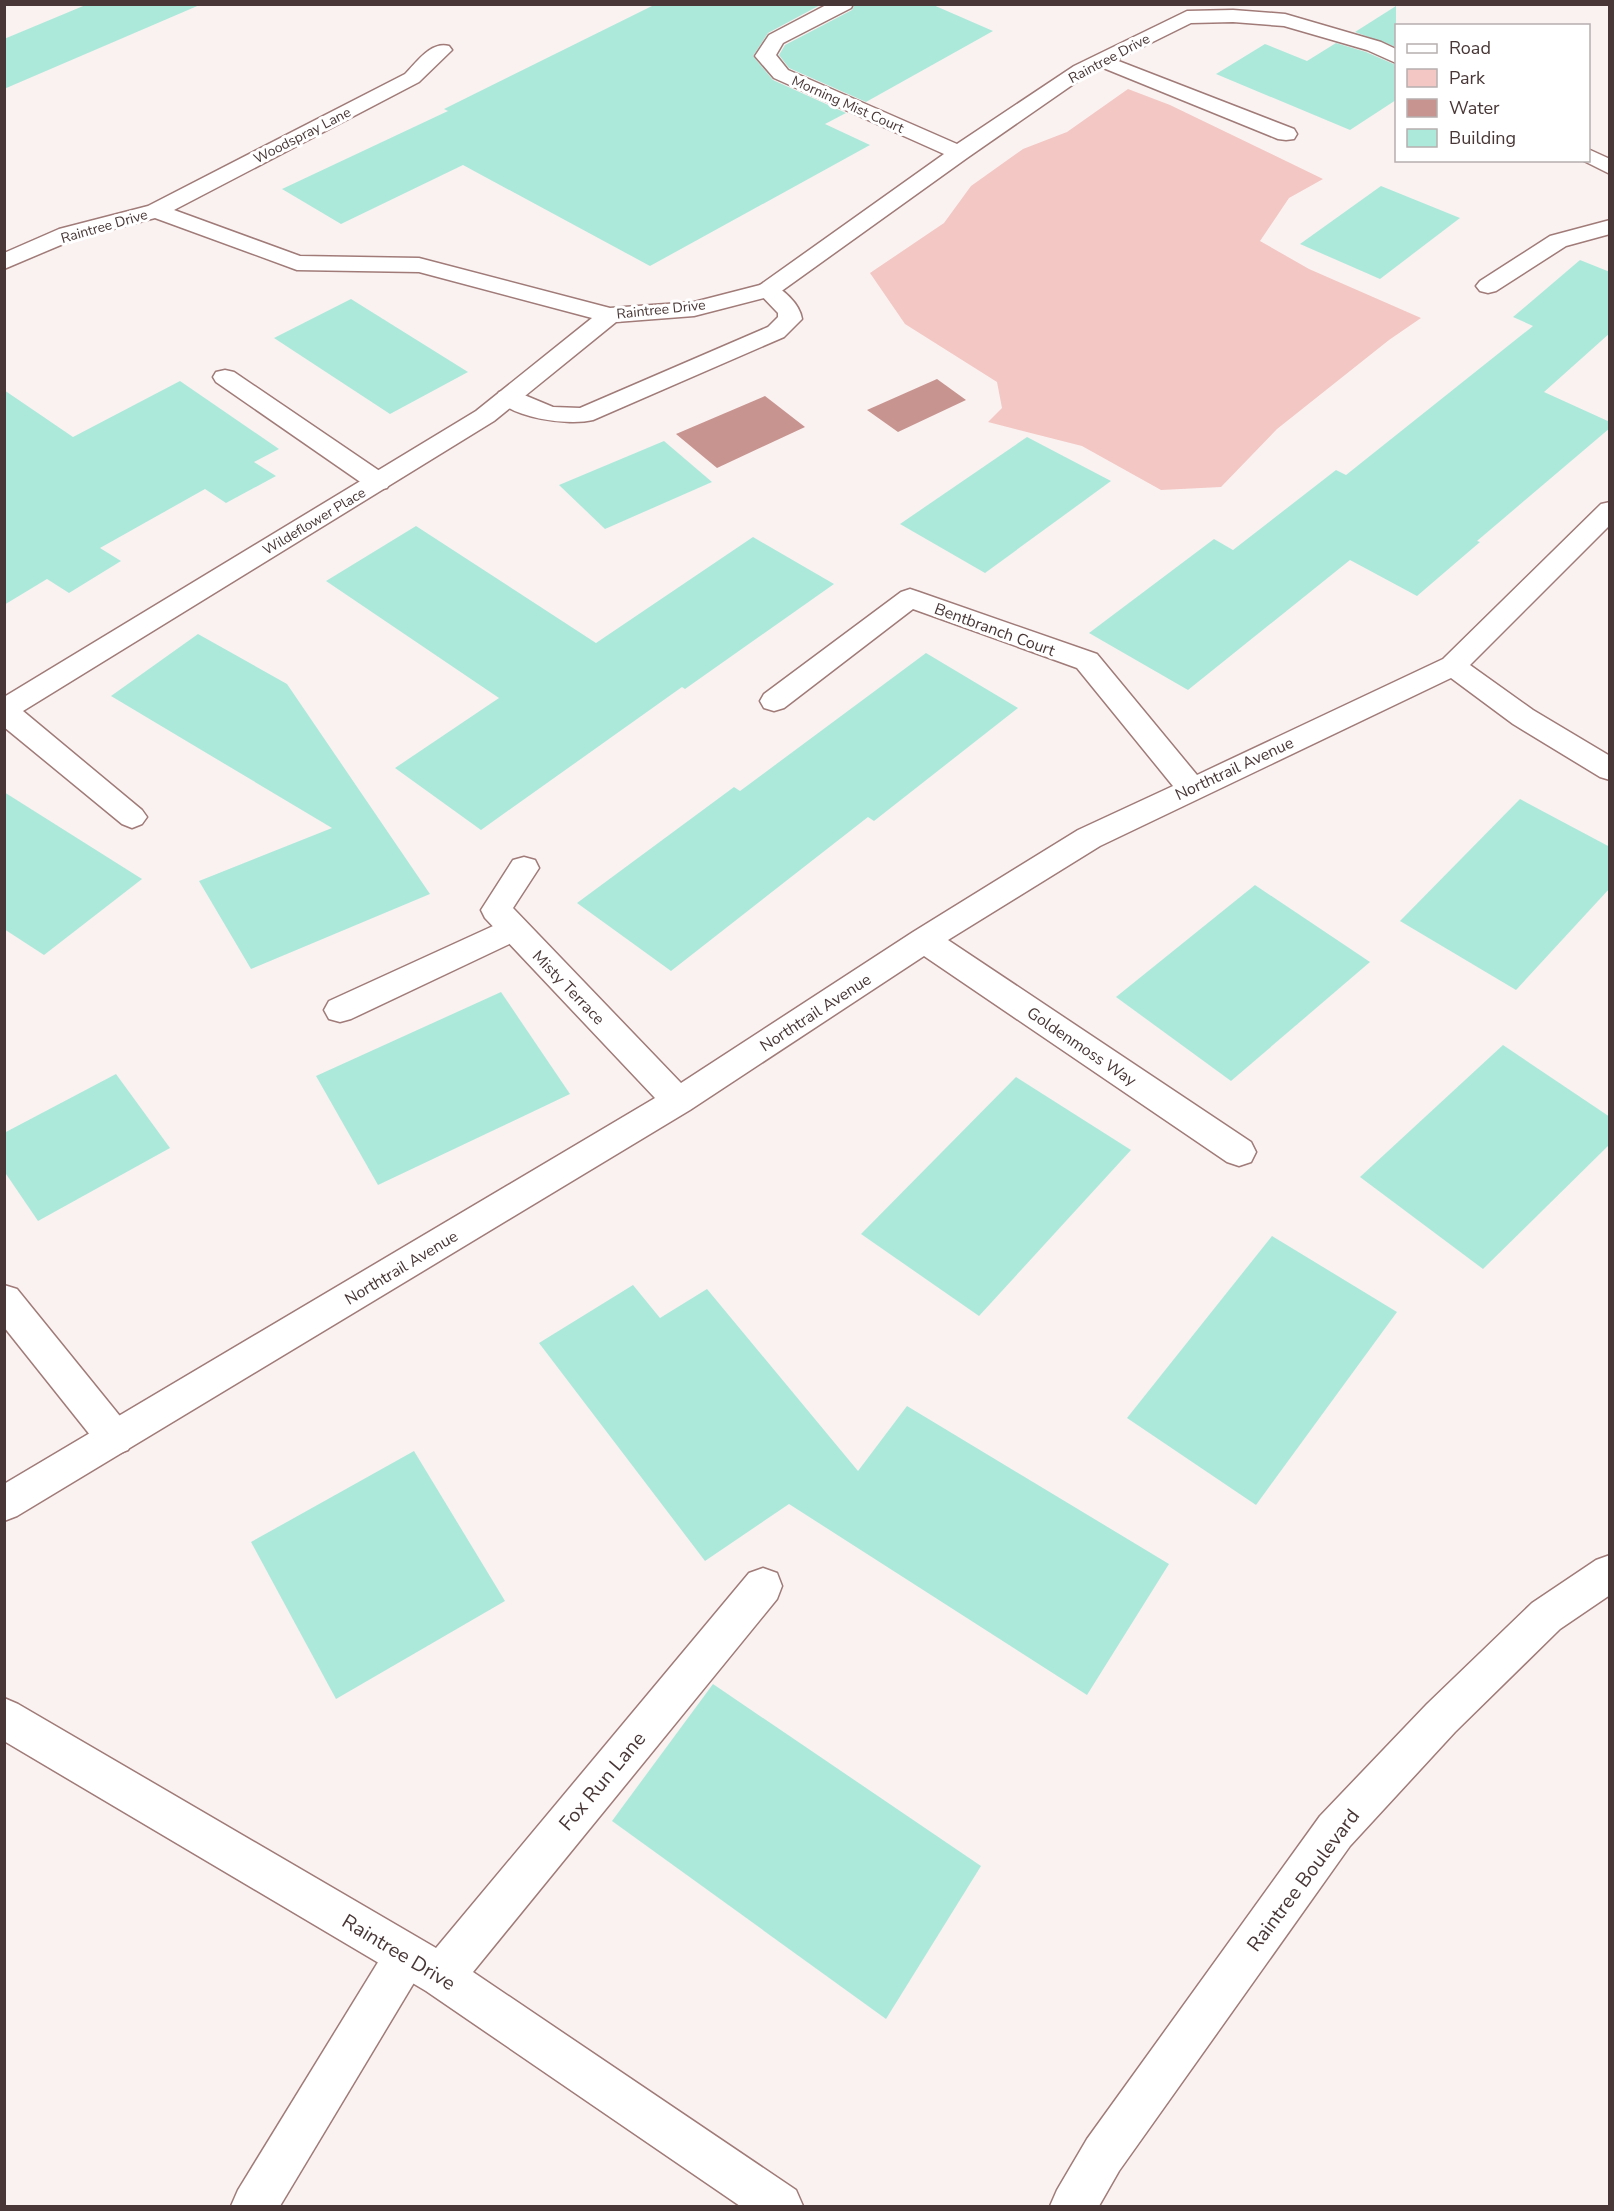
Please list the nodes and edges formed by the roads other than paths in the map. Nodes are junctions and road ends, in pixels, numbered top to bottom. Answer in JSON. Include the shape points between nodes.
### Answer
{"nodes":[{"id":1,"x":844,"y":4,"type":"edge"},
{"id":2,"x":1183,"y":11,"type":"edge"},
{"id":3,"x":442,"y":50,"type":"dead end"},
{"id":4,"x":1395,"y":56,"type":"edge"},
{"id":5,"x":1103,"y":61,"type":"junction"},
{"id":6,"x":1286,"y":134,"type":"dead end"},
{"id":7,"x":959,"y":153,"type":"junction"},
{"id":8,"x":1590,"y":156,"type":"edge"},
{"id":9,"x":1610,"y":168,"type":"edge"},
{"id":10,"x":156,"y":211,"type":"junction"},
{"id":11,"x":1610,"y":227,"type":"edge"},
{"id":12,"x":4,"y":262,"type":"edge"},
{"id":13,"x":1488,"y":286,"type":"dead end"},
{"id":14,"x":768,"y":290,"type":"junction"},
{"id":15,"x":610,"y":315,"type":"junction"},
{"id":16,"x":225,"y":377,"type":"dead end"},
{"id":17,"x":508,"y":398,"type":"junction"},
{"id":18,"x":378,"y":482,"type":"junction"},
{"id":19,"x":1610,"y":510,"type":"edge"},
{"id":20,"x":1453,"y":666,"type":"junction"},
{"id":21,"x":774,"y":701,"type":"dead end"},
{"id":22,"x":4,"y":710,"type":"edge"},
{"id":23,"x":1610,"y":770,"type":"edge"},
{"id":24,"x":1191,"y":788,"type":"junction"},
{"id":25,"x":132,"y":817,"type":"dead end"},
{"id":26,"x":524,"y":868,"type":"dead end"},
{"id":27,"x":513,"y":928,"type":"junction"},
{"id":28,"x":924,"y":940,"type":"junction"},
{"id":29,"x":340,"y":1010,"type":"dead end"},
{"id":30,"x":678,"y":1101,"type":"junction"},
{"id":31,"x":1239,"y":1152,"type":"dead end"},
{"id":32,"x":4,"y":1300,"type":"edge"},
{"id":33,"x":115,"y":1438,"type":"junction"},
{"id":34,"x":4,"y":1504,"type":"edge"},
{"id":35,"x":1610,"y":1573,"type":"edge"},
{"id":36,"x":764,"y":1586,"type":"dead end"},
{"id":37,"x":4,"y":1718,"type":"edge"},
{"id":38,"x":424,"y":1966,"type":"junction"},
{"id":39,"x":254,"y":2206,"type":"edge"},
{"id":40,"x":780,"y":2206,"type":"edge"},
{"id":41,"x":1072,"y":2206,"type":"edge"}],
"edges":[{"from":1,"to":7,"type":"street","name":"Morning Mist Court","via":[[776,39],[765,56],[781,74]]},
{"from":2,"to":4,"type":"street","name":"Raintree Drive","via":[[1285,20],[1374,46]]},
{"from":2,"to":5,"type":"street","name":"Raintree Drive"},
{"from":3,"to":10,"type":"street","name":"Woodspray Lane","via":[[412,78]]},
{"from":5,"to":6,"type":"street"},
{"from":5,"to":7,"type":"street","name":"Raintree Drive","via":[[1081,70]]},
{"from":7,"to":14,"type":"street","name":"Raintree Drive"},
{"from":8,"to":9,"type":"street"},
{"from":10,"to":12,"type":"street","name":"Raintree Drive","via":[[67,234]]},
{"from":10,"to":15,"type":"street","name":"Raintree Drive","via":[[297,263],[419,265]]},
{"from":11,"to":13,"type":"street","via":[[1558,240]]},
{"from":14,"to":15,"type":"street","name":"Raintree Drive","via":[[694,309]]},
{"from":14,"to":17,"type":"street","via":[[789,311],[790,319],[776,332],[584,415],[545,414]]},
{"from":15,"to":17,"type":"street","name":"Wildeflower Place"},
{"from":16,"to":18,"type":"street"},
{"from":17,"to":18,"type":"street","name":"Wildeflower Place","via":[[485,417]]},
{"from":18,"to":22,"type":"street","name":"Wildeflower Place"},
{"from":19,"to":20,"type":"street","name":"Northtrail Avenue"},
{"from":20,"to":23,"type":"street","via":[[1523,717]]},
{"from":20,"to":24,"type":"street","name":"Northtrail Avenue"},
{"from":21,"to":24,"type":"street","name":"Bentbranch Court","via":[[910,598],[1087,662]]},
{"from":22,"to":25,"type":"street","name":"Wildeflower Place"},
{"from":24,"to":28,"type":"street","name":"Northtrail Avenue","via":[[1089,838]]},
{"from":26,"to":27,"type":"street","name":"Misty Terrace","via":[[496,910]]},
{"from":27,"to":29,"type":"street"},
{"from":27,"to":30,"type":"street","name":"Misty Terrace"},
{"from":28,"to":30,"type":"street","name":"Northtrail Avenue"},
{"from":28,"to":31,"type":"street","name":"Goldenmoss Way"},
{"from":30,"to":33,"type":"street","name":"Northtrail Avenue"},
{"from":32,"to":33,"type":"street"},
{"from":33,"to":34,"type":"street","name":"Northtrail Avenue"},
{"from":35,"to":41,"type":"street","name":"Raintree Boulevard","via":[[1546,1616],[1441,1718],[1335,1831],[1109,2145]]},
{"from":36,"to":38,"type":"street","name":"Fox Run Lane"},
{"from":37,"to":38,"type":"street","name":"Raintree Drive"},
{"from":38,"to":39,"type":"street","name":"Fox Run Lane"},
{"from":38,"to":40,"type":"street","name":"Raintree Drive"}]}
